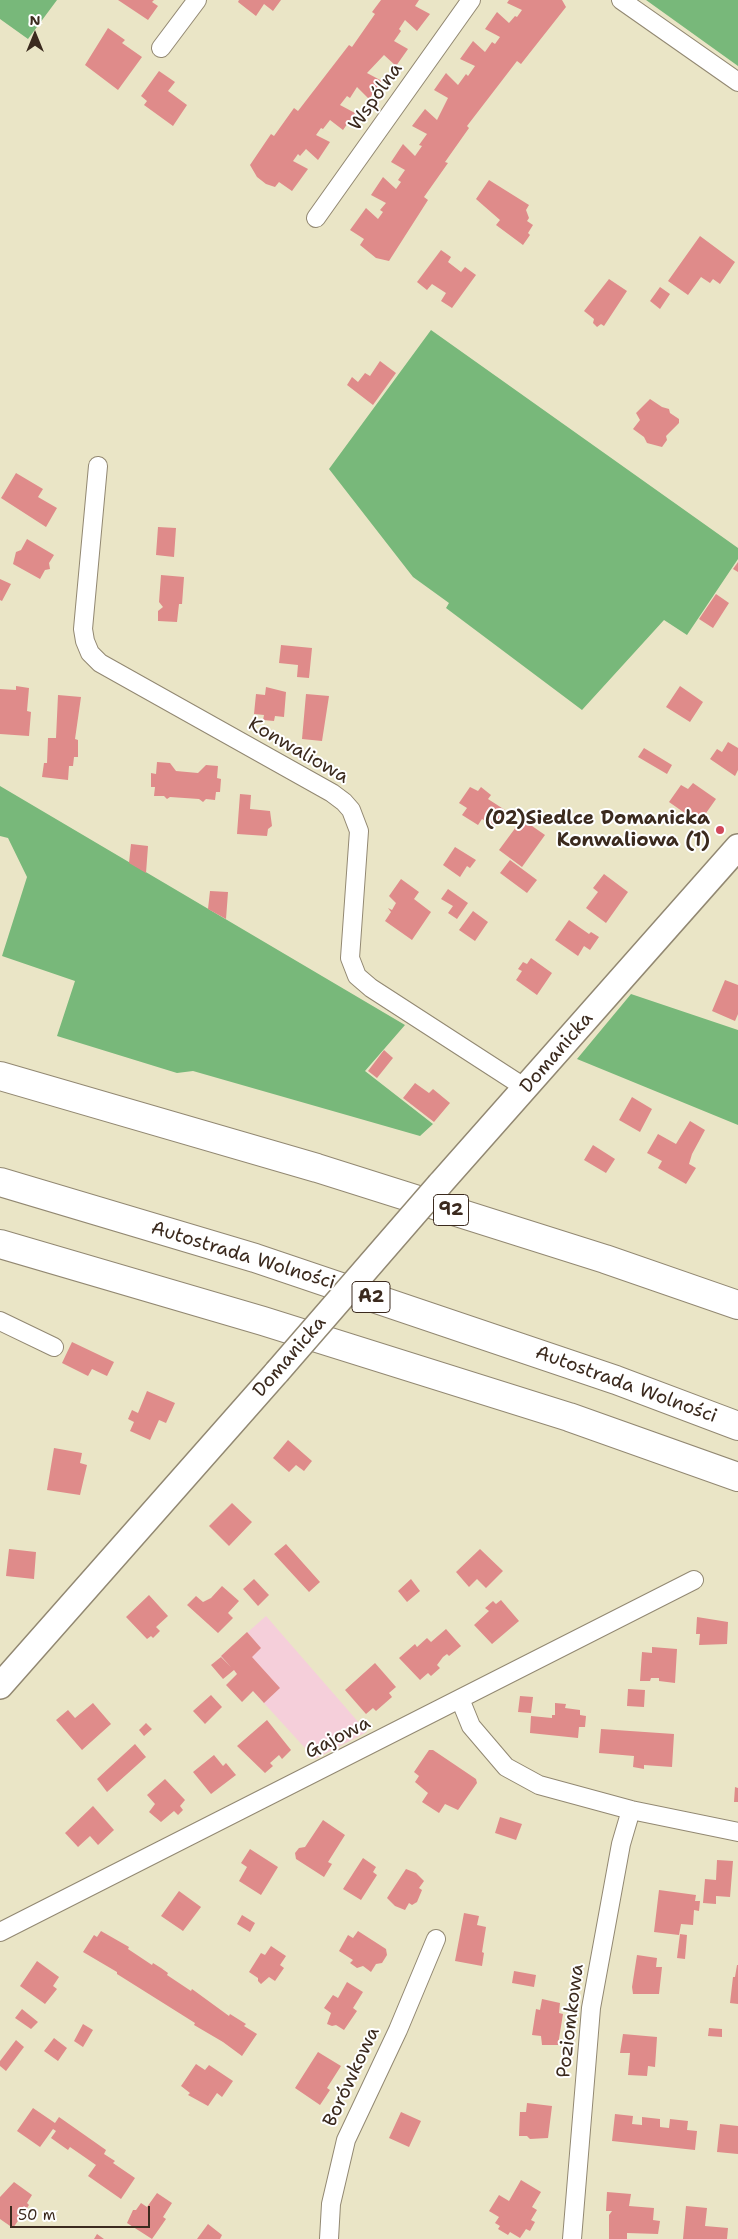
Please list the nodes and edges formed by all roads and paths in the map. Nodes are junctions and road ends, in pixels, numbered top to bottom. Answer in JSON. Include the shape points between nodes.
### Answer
{"nodes":[{"id":1,"x":197,"y":0,"type":"edge"},
{"id":2,"x":471,"y":0,"type":"edge"},
{"id":3,"x":621,"y":0,"type":"edge"},
{"id":4,"x":161,"y":48,"type":"dead end"},
{"id":5,"x":738,"y":82,"type":"edge"},
{"id":6,"x":316,"y":218,"type":"dead end"},
{"id":7,"x":98,"y":466,"type":"dead end"},
{"id":8,"x":738,"y":847,"type":"edge"},
{"id":9,"x":0,"y":1076,"type":"edge"},
{"id":10,"x":527,"y":1088,"type":"junction"},
{"id":11,"x":0,"y":1182,"type":"edge"},
{"id":12,"x":0,"y":1244,"type":"edge"},
{"id":13,"x":738,"y":1305,"type":"edge"},
{"id":14,"x":0,"y":1321,"type":"edge"},
{"id":15,"x":54,"y":1347,"type":"dead end"},
{"id":16,"x":738,"y":1426,"type":"edge"},
{"id":17,"x":738,"y":1477,"type":"edge"},
{"id":18,"x":694,"y":1580,"type":"dead end"},
{"id":19,"x":0,"y":1686,"type":"edge"},
{"id":20,"x":460,"y":1699,"type":"junction"},
{"id":21,"x":631,"y":1810,"type":"junction"},
{"id":22,"x":738,"y":1832,"type":"edge"},
{"id":23,"x":0,"y":1932,"type":"edge"},
{"id":24,"x":436,"y":1939,"type":"dead end"},
{"id":25,"x":329,"y":2239,"type":"edge"},
{"id":26,"x":572,"y":2239,"type":"edge"}],
"edges":[{"from":1,"to":4,"type":"street"},
{"from":2,"to":6,"type":"street","name":"Wspólna"},
{"from":3,"to":5,"type":"street"},
{"from":7,"to":10,"type":"street","name":"Konwaliowa","via":[[83,628],[90,653],[100,664],[344,802],[351,810],[359,831],[350,958],[358,976],[371,988]]},
{"from":8,"to":10,"type":"street","name":"Domanicka"},
{"from":9,"to":13,"type":"main road","number":"92","via":[[317,1168],[605,1259]]},
{"from":10,"to":19,"type":"street","name":"Domanicka","bridge":true},
{"from":11,"to":16,"type":"main road","name":"Autostrada Wolności","number":"A2","via":[[255,1258],[616,1380]]},
{"from":12,"to":17,"type":"main road","via":[[569,1416]]},
{"from":14,"to":15,"type":"street"},
{"from":18,"to":20,"type":"street","name":"Gajowa"},
{"from":20,"to":21,"type":"street","via":[[471,1726],[506,1767],[539,1785]]},
{"from":20,"to":23,"type":"street","name":"Gajowa"},
{"from":21,"to":22,"type":"street"},
{"from":21,"to":26,"type":"street","name":"Poziomkowa","via":[[621,1844],[591,2008]]},
{"from":24,"to":25,"type":"street","name":"Borówkowa","via":[[398,2030],[346,2140],[331,2204]]}]}
